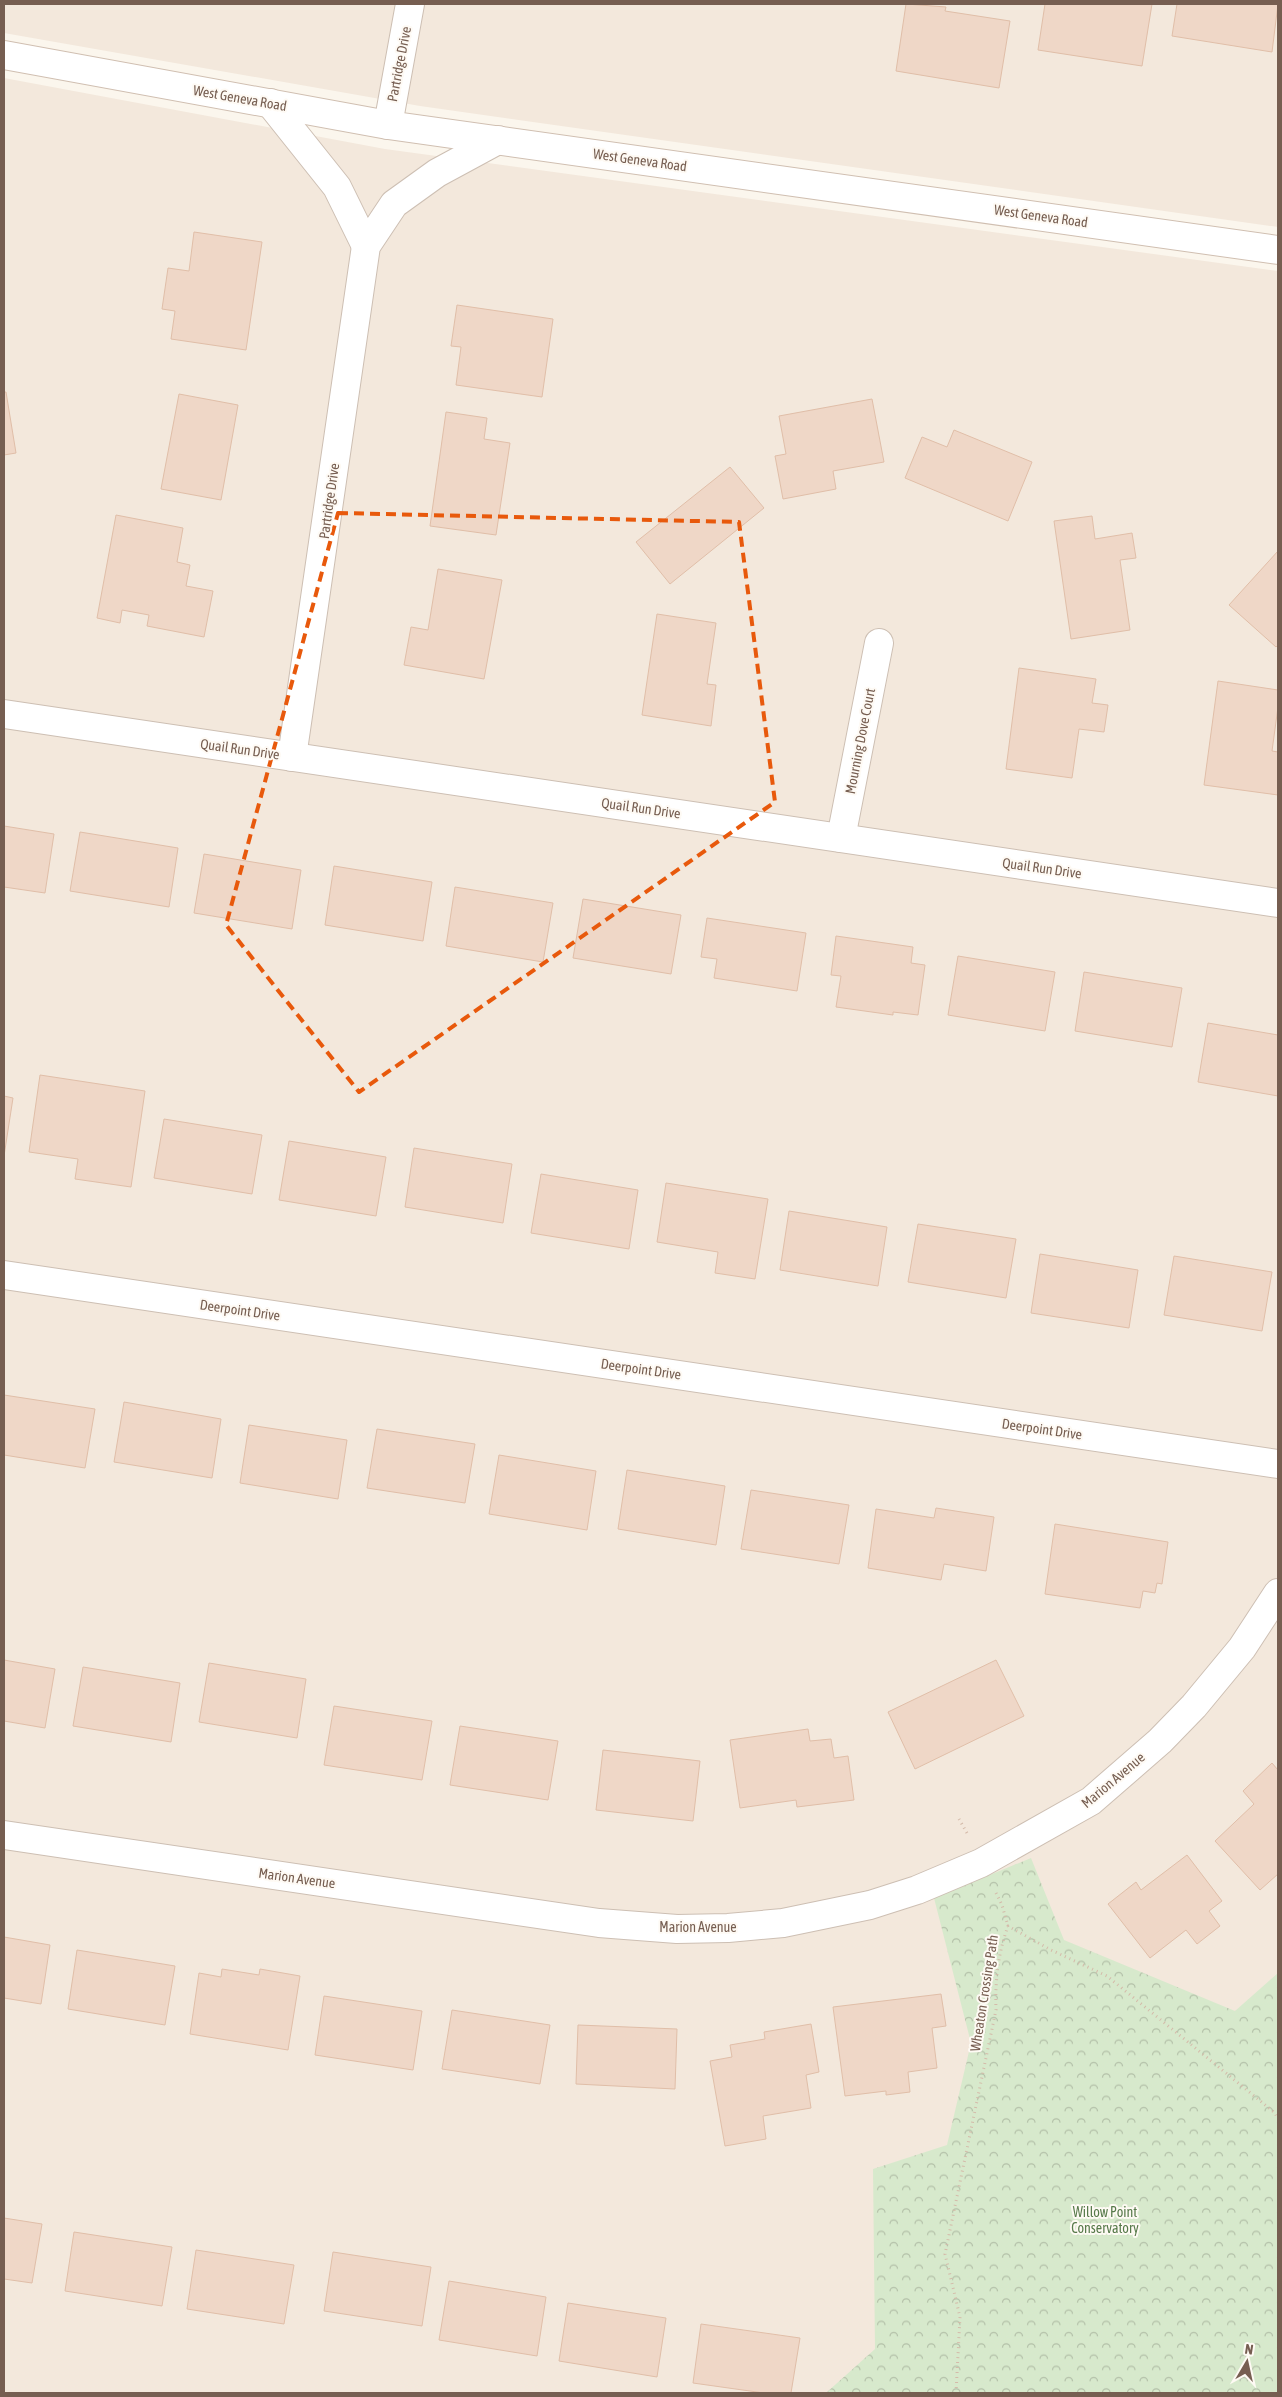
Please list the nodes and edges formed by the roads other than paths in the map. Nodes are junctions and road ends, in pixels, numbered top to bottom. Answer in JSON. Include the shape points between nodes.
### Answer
{"nodes":[{"id":1,"x":410,"y":4,"type":"edge"},
{"id":2,"x":4,"y":55,"type":"edge"},
{"id":3,"x":270,"y":103,"type":"junction"},
{"id":4,"x":388,"y":125,"type":"junction"},
{"id":5,"x":498,"y":140,"type":"junction"},
{"id":6,"x":366,"y":246,"type":"junction"},
{"id":7,"x":1278,"y":250,"type":"edge"},
{"id":8,"x":879,"y":643,"type":"dead end"},
{"id":9,"x":4,"y":714,"type":"edge"},
{"id":10,"x":292,"y":757,"type":"junction"},
{"id":11,"x":842,"y":838,"type":"junction"},
{"id":12,"x":1278,"y":903,"type":"edge"},
{"id":13,"x":4,"y":1275,"type":"edge"},
{"id":14,"x":1278,"y":1464,"type":"edge"},
{"id":15,"x":1278,"y":1592,"type":"edge"},
{"id":16,"x":4,"y":1835,"type":"edge"}],
"edges":[{"from":1,"to":4,"type":"street","name":"Partridge Drive"},
{"from":2,"to":3,"type":"street","name":"West Geneva Road"},
{"from":3,"to":4,"type":"street","name":"West Geneva Road"},
{"from":3,"to":6,"type":"street","via":[[337,187]]},
{"from":4,"to":5,"type":"street","name":"West Geneva Road"},
{"from":5,"to":6,"type":"street","via":[[437,173],[394,204]]},
{"from":5,"to":7,"type":"street","name":"West Geneva Road"},
{"from":6,"to":10,"type":"street","name":"Partridge Drive"},
{"from":8,"to":11,"type":"street","name":"Mourning Dove Court"},
{"from":9,"to":10,"type":"street","name":"Quail Run Drive"},
{"from":10,"to":11,"type":"street","name":"Quail Run Drive"},
{"from":11,"to":12,"type":"street","name":"Quail Run Drive"},
{"from":13,"to":14,"type":"street","name":"Deerpoint Drive"},
{"from":15,"to":16,"type":"street","name":"Marion Avenue","via":[[1242,1648],[1194,1706],[1160,1741],[1091,1801],[1011,1848],[917,1890],[870,1905],[783,1923],[676,1929],[599,1923]]}]}
